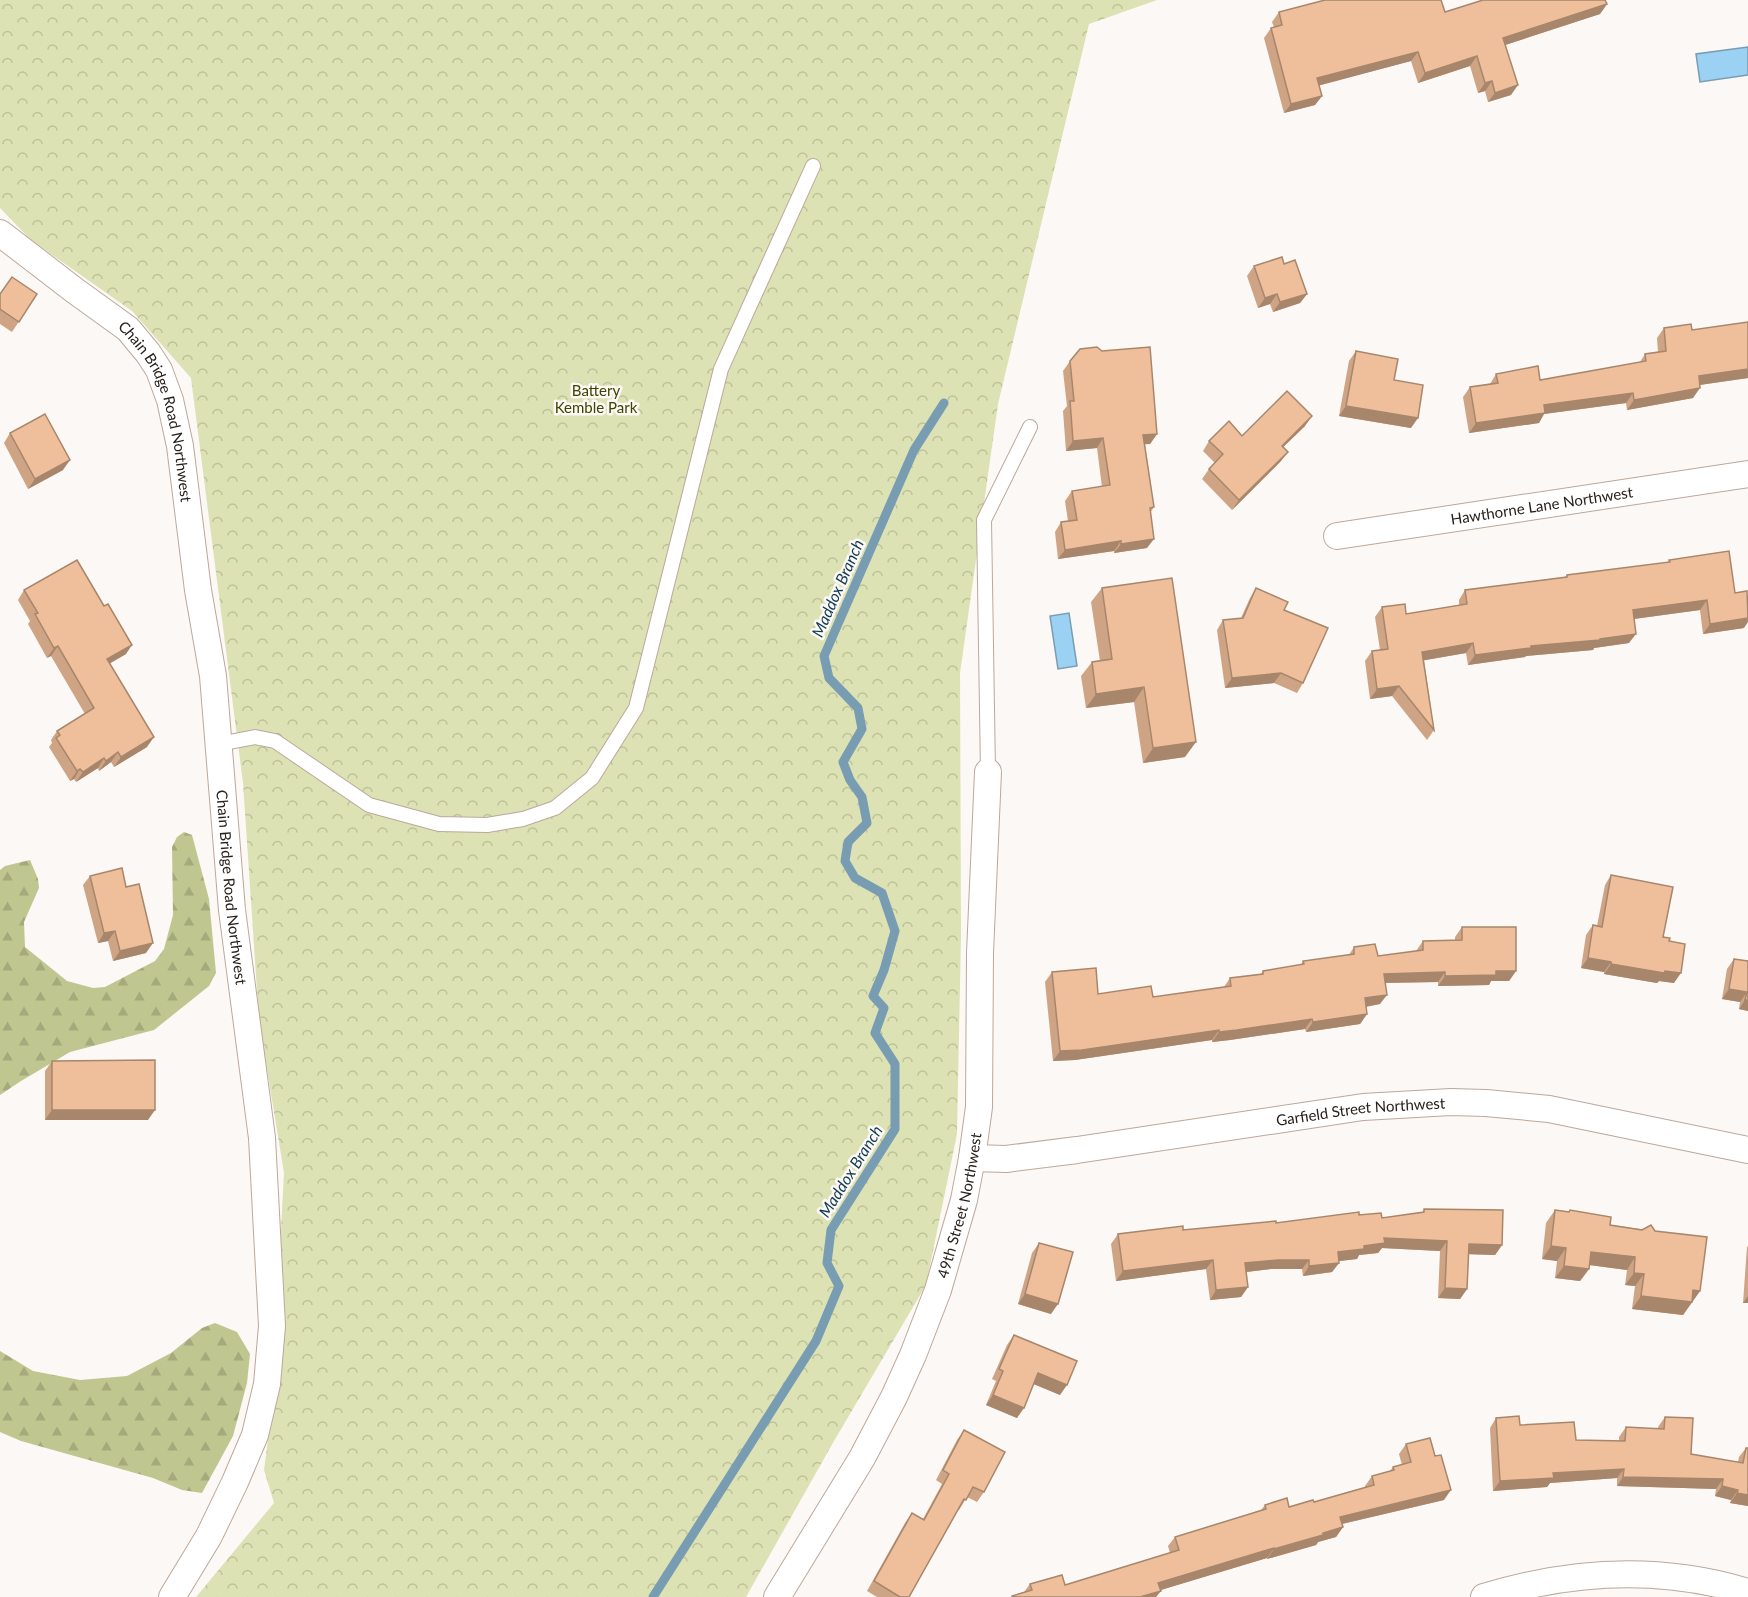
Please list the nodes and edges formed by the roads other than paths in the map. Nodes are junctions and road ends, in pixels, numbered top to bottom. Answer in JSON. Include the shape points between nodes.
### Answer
{"nodes":[{"id":1,"x":813,"y":166,"type":"dead end"},
{"id":2,"x":0,"y":233,"type":"edge"},
{"id":3,"x":1030,"y":427,"type":"dead end"},
{"id":4,"x":1748,"y":474,"type":"edge"},
{"id":5,"x":1336,"y":536,"type":"dead end"},
{"id":6,"x":219,"y":744,"type":"junction"},
{"id":7,"x":988,"y":772,"type":"joint"},
{"id":8,"x":1748,"y":1150,"type":"edge"},
{"id":9,"x":972,"y":1158,"type":"junction"},
{"id":10,"x":1748,"y":1592,"type":"edge"},
{"id":11,"x":172,"y":1597,"type":"edge"},
{"id":12,"x":777,"y":1597,"type":"edge"},
{"id":13,"x":1484,"y":1597,"type":"edge"}],
"edges":[{"from":1,"to":6,"type":"lane","via":[[721,369],[636,708],[592,778],[555,808],[523,819],[487,825],[439,824],[369,805],[275,741],[255,737]]},
{"from":2,"to":6,"type":"street","name":"Chain Bridge Road Northwest","via":[[128,329],[163,380],[184,469]]},
{"from":3,"to":7,"type":"lane","via":[[984,520]]},
{"from":4,"to":5,"type":"street","name":"Hawthorne Lane Northwest"},
{"from":6,"to":11,"type":"street","name":"Chain Bridge Road Northwest","via":[[232,910],[263,1146],[272,1326],[267,1384],[255,1435],[209,1536]]},
{"from":7,"to":9,"type":"street","name":"49th Street Northwest","via":[[980,953],[979,1107]]},
{"from":8,"to":9,"type":"street","name":"Garfield Street Northwest","via":[[1549,1109],[1451,1102],[1363,1107],[1077,1150],[1006,1159]]},
{"from":9,"to":12,"type":"street","name":"49th Street Northwest","via":[[938,1290],[904,1376],[862,1458]]},
{"from":10,"to":13,"type":"street","via":[[1679,1576],[1624,1573],[1561,1579]]}]}
